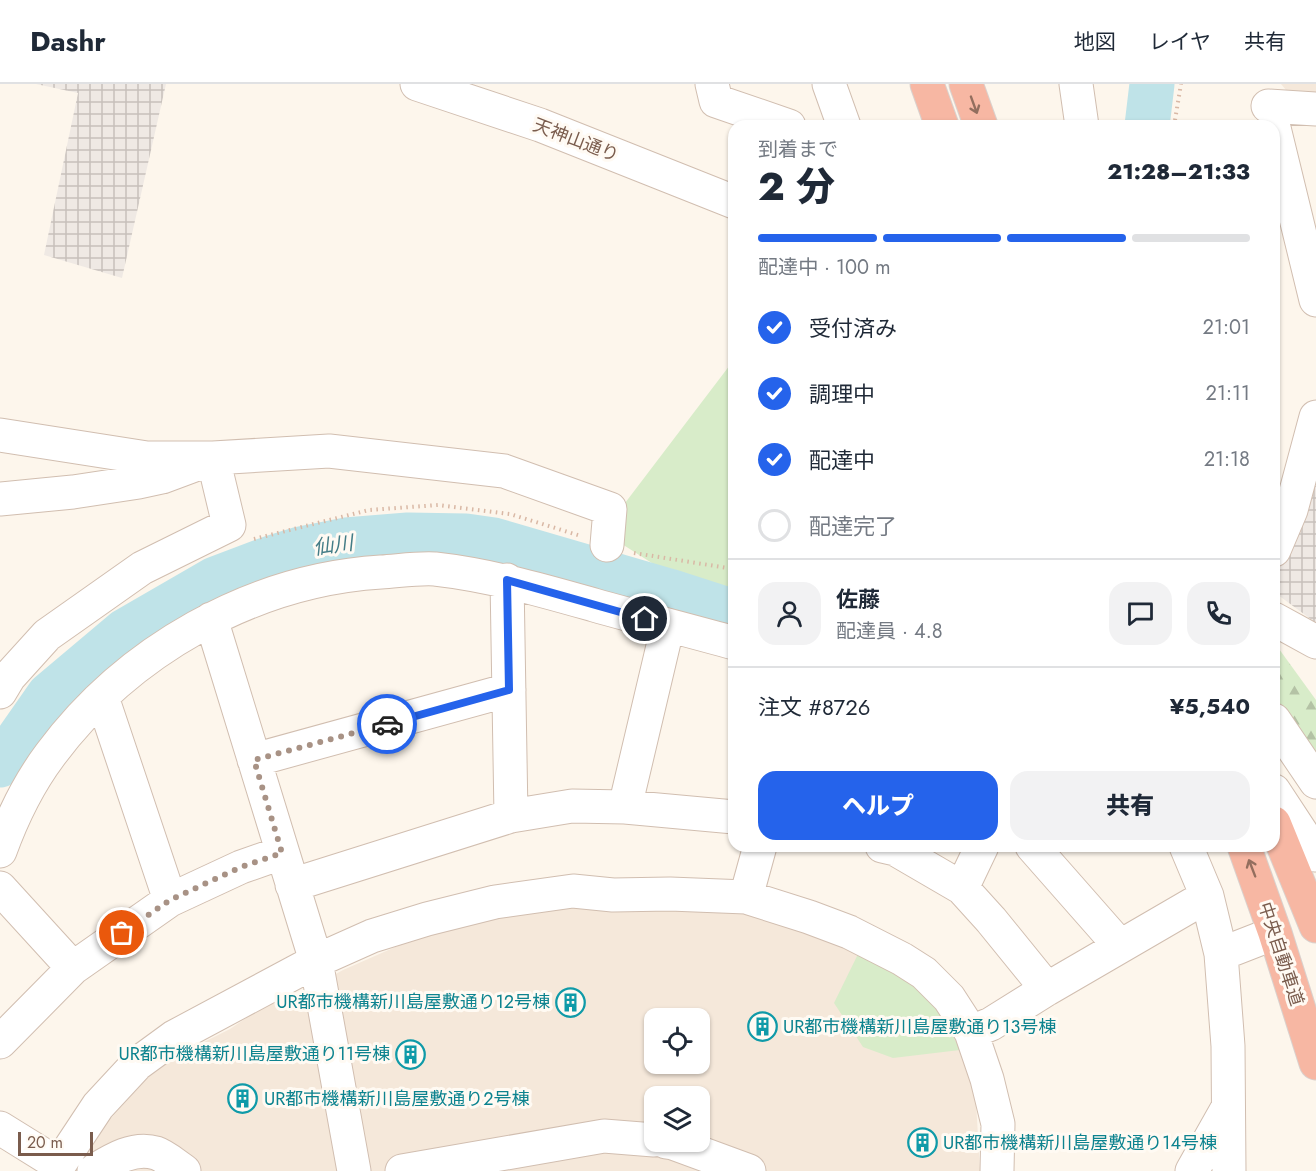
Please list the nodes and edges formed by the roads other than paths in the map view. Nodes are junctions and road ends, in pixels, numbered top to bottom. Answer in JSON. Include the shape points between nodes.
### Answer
{"nodes":[{"id":1,"x":417,"y":84,"type":"edge"},
{"id":2,"x":712,"y":84,"type":"edge"},
{"id":3,"x":829,"y":84,"type":"edge"},
{"id":4,"x":927,"y":84,"type":"edge"},
{"id":5,"x":966,"y":84,"type":"edge"},
{"id":6,"x":1076,"y":84,"type":"edge"},
{"id":7,"x":1316,"y":109,"type":"edge"},
{"id":8,"x":1269,"y":111,"type":"edge"},
{"id":9,"x":772,"y":120,"type":"edge"},
{"id":10,"x":842,"y":120,"type":"edge"},
{"id":11,"x":940,"y":120,"type":"edge"},
{"id":12,"x":979,"y":120,"type":"edge"},
{"id":13,"x":1081,"y":120,"type":"edge"},
{"id":14,"x":1280,"y":155,"type":"edge"},
{"id":15,"x":728,"y":200,"type":"edge"},
{"id":16,"x":1294,"y":212,"type":"edge"},
{"id":17,"x":1316,"y":300,"type":"edge"},
{"id":18,"x":1316,"y":417,"type":"edge"},
{"id":19,"x":0,"y":435,"type":"edge"},
{"id":20,"x":213,"y":458,"type":"junction"},
{"id":21,"x":0,"y":499,"type":"edge"},
{"id":22,"x":1280,"y":536,"type":"edge"},
{"id":23,"x":608,"y":545,"type":"dead end"},
{"id":24,"x":507,"y":580,"type":"junction"},
{"id":25,"x":212,"y":619,"type":"junction"},
{"id":26,"x":1280,"y":622,"type":"edge"},
{"id":27,"x":668,"y":626,"type":"junction"},
{"id":28,"x":728,"y":641,"type":"edge"},
{"id":29,"x":1316,"y":642,"type":"edge"},
{"id":30,"x":509,"y":690,"type":"junction"},
{"id":31,"x":0,"y":692,"type":"edge"},
{"id":32,"x":102,"y":697,"type":"junction"},
{"id":33,"x":1280,"y":729,"type":"edge"},
{"id":34,"x":254,"y":760,"type":"junction"},
{"id":35,"x":1316,"y":782,"type":"edge"},
{"id":36,"x":1280,"y":800,"type":"edge"},
{"id":37,"x":625,"y":807,"type":"junction"},
{"id":38,"x":511,"y":816,"type":"junction"},
{"id":39,"x":728,"y":816,"type":"edge"},
{"id":40,"x":1280,"y":837,"type":"edge"},
{"id":41,"x":1280,"y":837,"type":"edge"},
{"id":42,"x":1280,"y":838,"type":"edge"},
{"id":43,"x":0,"y":851,"type":"edge"},
{"id":44,"x":758,"y":852,"type":"edge"},
{"id":45,"x":900,"y":852,"type":"edge"},
{"id":46,"x":979,"y":852,"type":"edge"},
{"id":47,"x":1037,"y":852,"type":"edge"},
{"id":48,"x":1189,"y":852,"type":"edge"},
{"id":49,"x":1246,"y":852,"type":"edge"},
{"id":50,"x":282,"y":853,"type":"junction"},
{"id":51,"x":1316,"y":855,"type":"edge"},
{"id":52,"x":292,"y":885,"type":"junction"},
{"id":53,"x":0,"y":888,"type":"edge"},
{"id":54,"x":962,"y":888,"type":"junction"},
{"id":55,"x":1207,"y":896,"type":"junction"},
{"id":56,"x":746,"y":897,"type":"junction"},
{"id":57,"x":170,"y":900,"type":"junction"},
{"id":58,"x":1316,"y":909,"type":"edge"},
{"id":59,"x":1316,"y":926,"type":"edge"},
{"id":60,"x":1262,"y":938,"type":"dead end"},
{"id":61,"x":1316,"y":943,"type":"edge"},
{"id":62,"x":1120,"y":946,"type":"junction"},
{"id":63,"x":1221,"y":954,"type":"junction"},
{"id":64,"x":316,"y":961,"type":"junction"},
{"id":65,"x":73,"y":968,"type":"junction"},
{"id":66,"x":1047,"y":988,"type":"junction"},
{"id":67,"x":971,"y":1032,"type":"junction"},
{"id":68,"x":0,"y":1042,"type":"edge"},
{"id":69,"x":1316,"y":1063,"type":"edge"},
{"id":70,"x":1227,"y":1109,"type":"junction"},
{"id":71,"x":0,"y":1128,"type":"edge"},
{"id":72,"x":644,"y":1139,"type":"edge"},
{"id":73,"x":697,"y":1152,"type":"edge"},
{"id":74,"x":503,"y":1162,"type":"edge"},
{"id":75,"x":56,"y":1167,"type":"edge"},
{"id":76,"x":94,"y":1171,"type":"edge"},
{"id":77,"x":184,"y":1171,"type":"edge"},
{"id":78,"x":354,"y":1171,"type":"edge"},
{"id":79,"x":402,"y":1171,"type":"edge"},
{"id":80,"x":749,"y":1171,"type":"edge"},
{"id":81,"x":997,"y":1171,"type":"edge"},
{"id":82,"x":1192,"y":1171,"type":"edge"},
{"id":83,"x":1229,"y":1171,"type":"edge"}],
"edges":[{"from":1,"to":15,"type":"street","name":"天神山通り","via":[[540,125]]},
{"from":2,"to":9,"type":"street","via":[[716,100]]},
{"from":3,"to":10,"type":"street"},
{"from":4,"to":11,"type":"highway"},
{"from":5,"to":12,"type":"highway","one_way":true},
{"from":6,"to":13,"type":"street"},
{"from":7,"to":8,"type":"street"},
{"from":14,"to":16,"type":"street"},
{"from":16,"to":17,"type":"street"},
{"from":18,"to":22,"type":"street","via":[[1291,510]]},
{"from":19,"to":20,"type":"street","via":[[147,458]]},
{"from":20,"to":21,"type":"street","via":[[140,482]]},
{"from":20,"to":23,"type":"street","via":[[329,452],[504,471],[610,509]]},
{"from":20,"to":31,"type":"street","via":[[229,525],[142,568],[47,635]]},
{"from":24,"to":25,"type":"street","via":[[433,569],[354,574],[286,589]]},
{"from":24,"to":27,"type":"street"},
{"from":24,"to":30,"type":"street"},
{"from":25,"to":32,"type":"street","via":[[173,640]]},
{"from":25,"to":34,"type":"street"},
{"from":26,"to":29,"type":"street"},
{"from":27,"to":28,"type":"street"},
{"from":27,"to":37,"type":"street"},
{"from":30,"to":34,"type":"street"},
{"from":30,"to":38,"type":"street"},
{"from":32,"to":43,"type":"street","via":[[50,755],[9,827]]},
{"from":32,"to":57,"type":"street"},
{"from":33,"to":35,"type":"street"},
{"from":34,"to":50,"type":"street"},
{"from":36,"to":51,"type":"street"},
{"from":37,"to":38,"type":"street","via":[[572,806]]},
{"from":37,"to":39,"type":"street"},
{"from":38,"to":52,"type":"street"},
{"from":40,"to":58,"type":"highway"},
{"from":41,"to":59,"type":"highway"},
{"from":42,"to":61,"type":"highway"},
{"from":44,"to":56,"type":"street"},
{"from":45,"to":54,"type":"street"},
{"from":46,"to":54,"type":"street"},
{"from":47,"to":62,"type":"street"},
{"from":48,"to":55,"type":"street"},
{"from":69,"to":49,"type":"highway","name":"中央自動車道","one_way":true},
{"from":50,"to":52,"type":"street"},
{"from":50,"to":57,"type":"street"},
{"from":52,"to":64,"type":"street"},
{"from":53,"to":65,"type":"street"},
{"from":54,"to":66,"type":"street"},
{"from":55,"to":62,"type":"street"},
{"from":55,"to":63,"type":"street"},
{"from":56,"to":64,"type":"street","via":[[573,891],[535,895],[426,919],[372,936]]},
{"from":56,"to":67,"type":"street","via":[[849,932],[902,959],[924,973],[949,998]]},
{"from":57,"to":65,"type":"street"},
{"from":60,"to":63,"type":"street"},
{"from":62,"to":66,"type":"street"},
{"from":63,"to":70,"type":"street","via":[[1228,1046]]},
{"from":64,"to":75,"type":"street","via":[[174,1037],[137,1064],[98,1107]]},
{"from":64,"to":78,"type":"street"},
{"from":65,"to":68,"type":"street"},
{"from":66,"to":67,"type":"street","via":[[991,1024]]},
{"from":67,"to":81,"type":"street","via":[[998,1124]]},
{"from":70,"to":82,"type":"street"},
{"from":70,"to":83,"type":"street"},
{"from":71,"to":75,"type":"street"},
{"from":72,"to":74,"type":"street","via":[[604,1136]]},
{"from":73,"to":80,"type":"street"},
{"from":74,"to":79,"type":"street"},
{"from":76,"to":77,"type":"street","via":[[138,1151],[157,1153]]}]}
